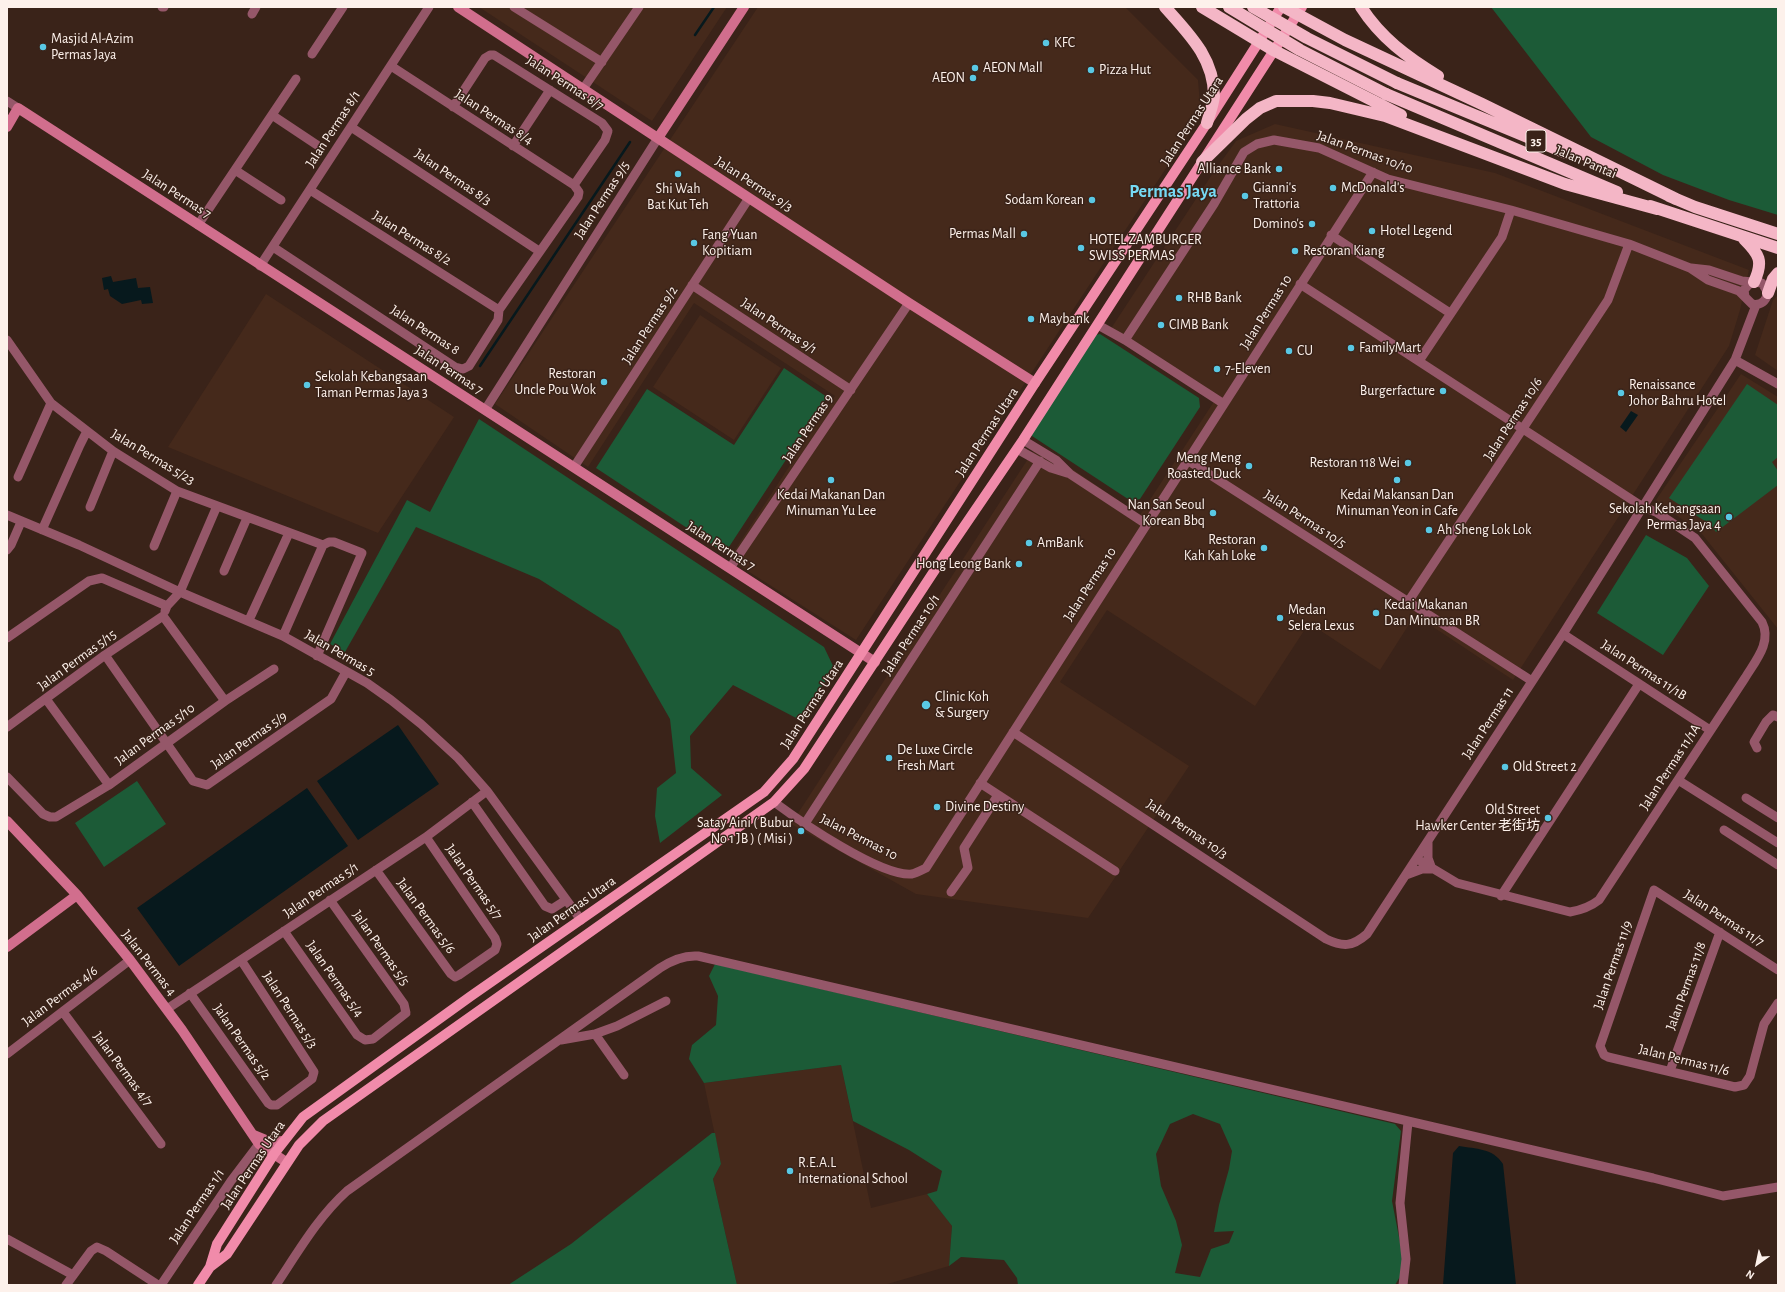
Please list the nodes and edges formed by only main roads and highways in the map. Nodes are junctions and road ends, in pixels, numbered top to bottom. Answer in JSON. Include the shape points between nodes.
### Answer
{"nodes":[{"id":1,"x":1165,"y":7,"type":"edge"},
{"id":2,"x":1202,"y":7,"type":"edge"},
{"id":3,"x":1229,"y":7,"type":"edge"},
{"id":4,"x":1237,"y":7,"type":"edge"},
{"id":5,"x":1253,"y":7,"type":"edge"},
{"id":6,"x":1283,"y":7,"type":"edge"},
{"id":7,"x":1361,"y":7,"type":"edge"},
{"id":8,"x":1300,"y":11,"type":"edge"},
{"id":9,"x":1220,"y":17,"type":"junction"},
{"id":10,"x":1337,"y":35,"type":"junction"},
{"id":11,"x":1260,"y":41,"type":"junction"},
{"id":12,"x":1275,"y":51,"type":"junction"},
{"id":13,"x":1319,"y":73,"type":"junction"},
{"id":14,"x":1482,"y":104,"type":"junction"},
{"id":15,"x":1207,"y":123,"type":"junction"},
{"id":16,"x":1470,"y":150,"type":"junction"},
{"id":17,"x":1202,"y":162,"type":"junction"},
{"id":18,"x":1676,"y":199,"type":"junction"},
{"id":19,"x":1657,"y":209,"type":"junction"},
{"id":20,"x":1778,"y":234,"type":"edge"},
{"id":21,"x":1741,"y":237,"type":"junction"},
{"id":22,"x":1778,"y":248,"type":"edge"},
{"id":23,"x":1778,"y":273,"type":"edge"},
{"id":24,"x":1753,"y":282,"type":"road end"},
{"id":25,"x":1768,"y":293,"type":"road end"},
{"id":26,"x":931,"y":545,"type":"junction"},
{"id":27,"x":946,"y":553,"type":"junction"},
{"id":28,"x":210,"y":1267,"type":"junction"},
{"id":29,"x":201,"y":1284,"type":"edge"}],
"edges":[{"from":1,"to":15,"type":"highway","via":[[1206,58],[1212,77],[1214,98]]},
{"from":2,"to":9,"type":"highway"},
{"from":3,"to":19,"type":"highway","name":"Jalan Pantai","number":"35","bridge":true,"via":[[1300,50],[1386,94]]},
{"from":4,"to":9,"type":"highway"},
{"from":5,"to":18,"type":"highway","name":"Jalan Pantai","number":"35","bridge":true,"via":[[1307,38],[1396,83]]},
{"from":6,"to":8,"type":"highway"},
{"from":6,"to":11,"type":"main road","name":"Jalan Permas Utara"},
{"from":7,"to":14,"type":"highway","via":[[1370,21],[1406,56]]},
{"from":8,"to":10,"type":"highway"},
{"from":8,"to":12,"type":"main road","name":"Jalan Permas Utara"},
{"from":9,"to":11,"type":"highway"},
{"from":10,"to":13,"type":"highway","via":[[1320,38],[1310,48],[1312,61]]},
{"from":10,"to":14,"type":"highway"},
{"from":11,"to":12,"type":"highway"},
{"from":11,"to":15,"type":"main road","name":"Jalan Permas Utara"},
{"from":12,"to":13,"type":"highway"},
{"from":12,"to":17,"type":"main road","name":"Jalan Permas Utara"},
{"from":13,"to":16,"type":"highway"},
{"from":14,"to":18,"type":"highway"},
{"from":15,"to":26,"type":"main road","name":"Jalan Permas Utara"},
{"from":16,"to":17,"type":"highway","via":[[1385,116],[1330,103],[1294,99],[1276,101],[1260,108]]},
{"from":16,"to":19,"type":"highway","via":[[1565,184]]},
{"from":17,"to":27,"type":"main road","name":"Jalan Permas Utara","via":[[1023,440]]},
{"from":18,"to":20,"type":"highway","name":"Jalan Pantai","number":"35"},
{"from":19,"to":21,"type":"highway","name":"Jalan Pantai","number":"35"},
{"from":21,"to":22,"type":"highway","name":"Jalan Pantai","number":"35"},
{"from":21,"to":24,"type":"highway","via":[[1754,249],[1760,260],[1760,269]]},
{"from":23,"to":25,"type":"highway","via":[[1773,278]]},
{"from":26,"to":27,"type":"main road","via":[[937,554]]},
{"from":26,"to":28,"type":"main road","name":"Jalan Permas Utara","via":[[793,759],[764,792],[471,996],[303,1117],[274,1154],[218,1244]]},
{"from":27,"to":28,"type":"main road","name":"Jalan Permas Utara","via":[[804,770],[774,802],[309,1132],[286,1162],[227,1254]]},
{"from":28,"to":29,"type":"main road","name":"Jalan Permas Utara"}]}
